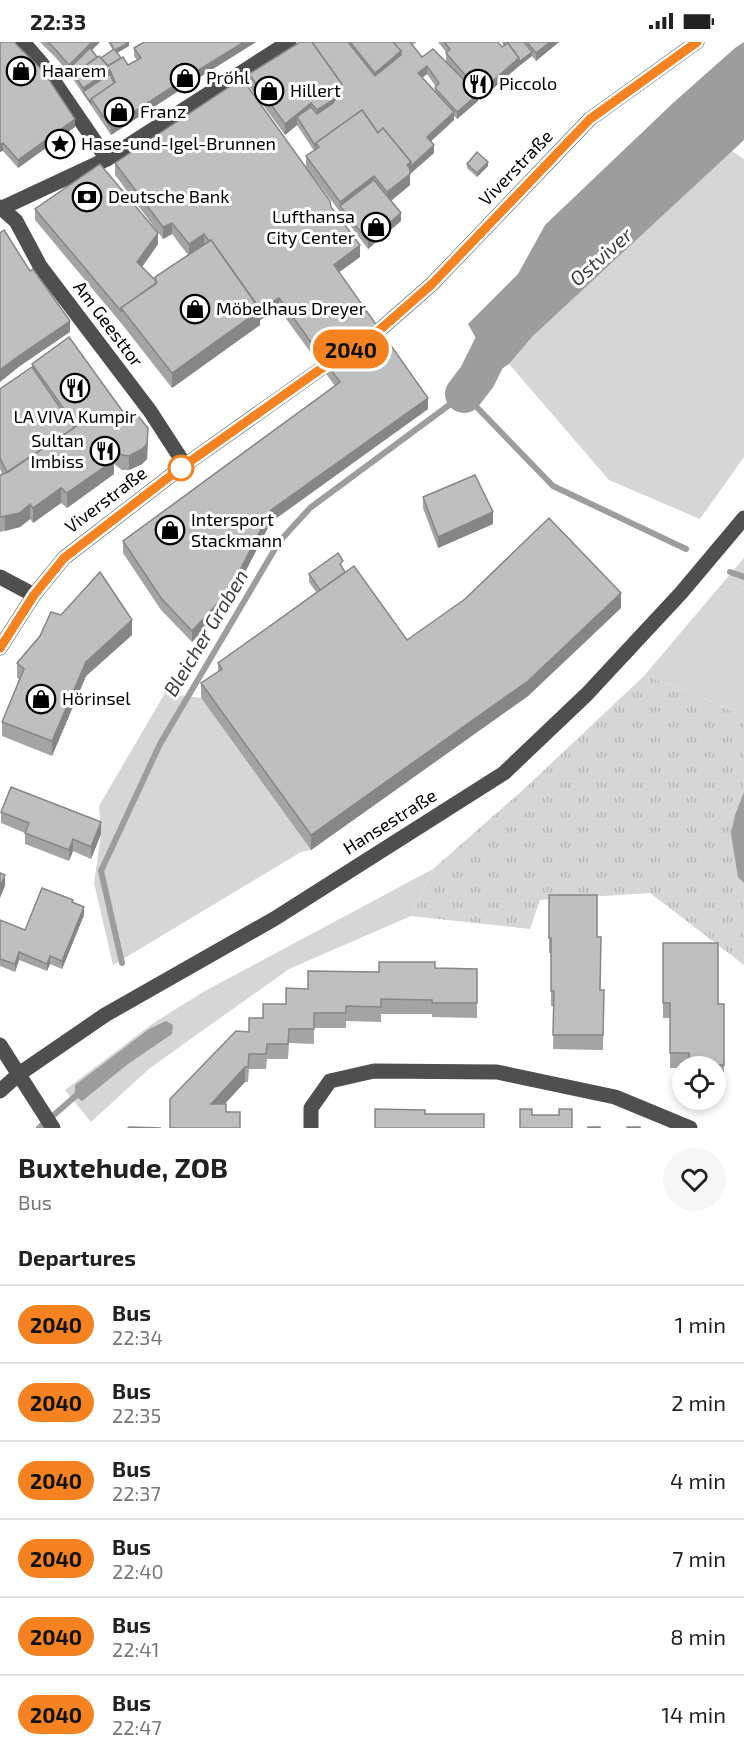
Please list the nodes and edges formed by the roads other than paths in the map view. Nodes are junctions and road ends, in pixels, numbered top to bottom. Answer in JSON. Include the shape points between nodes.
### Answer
{"nodes":[{"id":1,"x":22,"y":42,"type":"edge"},
{"id":2,"x":289,"y":42,"type":"edge"},
{"id":3,"x":697,"y":42,"type":"edge"},
{"id":4,"x":107,"y":159,"type":"junction"},
{"id":5,"x":0,"y":208,"type":"edge"},
{"id":6,"x":375,"y":334,"type":"edge"},
{"id":7,"x":322,"y":368,"type":"edge"},
{"id":8,"x":184,"y":465,"type":"junction"},
{"id":9,"x":744,"y":518,"type":"edge"},
{"id":10,"x":0,"y":578,"type":"edge"},
{"id":11,"x":34,"y":595,"type":"junction"},
{"id":12,"x":0,"y":648,"type":"edge"},
{"id":13,"x":0,"y":1045,"type":"edge"},
{"id":14,"x":19,"y":1074,"type":"junction"},
{"id":15,"x":0,"y":1091,"type":"edge"},
{"id":16,"x":53,"y":1128,"type":"edge"},
{"id":17,"x":311,"y":1128,"type":"edge"},
{"id":18,"x":690,"y":1128,"type":"edge"}],
"edges":[{"from":1,"to":4,"type":"street","via":[[42,64]]},
{"from":2,"to":4,"type":"street"},
{"from":3,"to":6,"type":"street","name":"Viverstraße","via":[[590,119],[432,284]]},
{"from":4,"to":5,"type":"street"},
{"from":5,"to":8,"type":"street","name":"Am Geesttor","via":[[16,221],[40,266],[150,411]]},
{"from":7,"to":8,"type":"street","name":"Viverstraße"},
{"from":8,"to":11,"type":"street","name":"Viverstraße","via":[[64,558]]},
{"from":9,"to":14,"type":"street","name":"Hansestraße","via":[[588,694],[504,773],[274,919],[105,1015]]},
{"from":10,"to":11,"type":"street"},
{"from":11,"to":12,"type":"street","name":"Viverstraße"},
{"from":13,"to":14,"type":"street"},
{"from":14,"to":15,"type":"street","name":"Hansestraße"},
{"from":14,"to":16,"type":"street"},
{"from":17,"to":18,"type":"street","via":[[311,1108],[330,1081],[386,1071],[497,1072],[615,1097]]}]}
